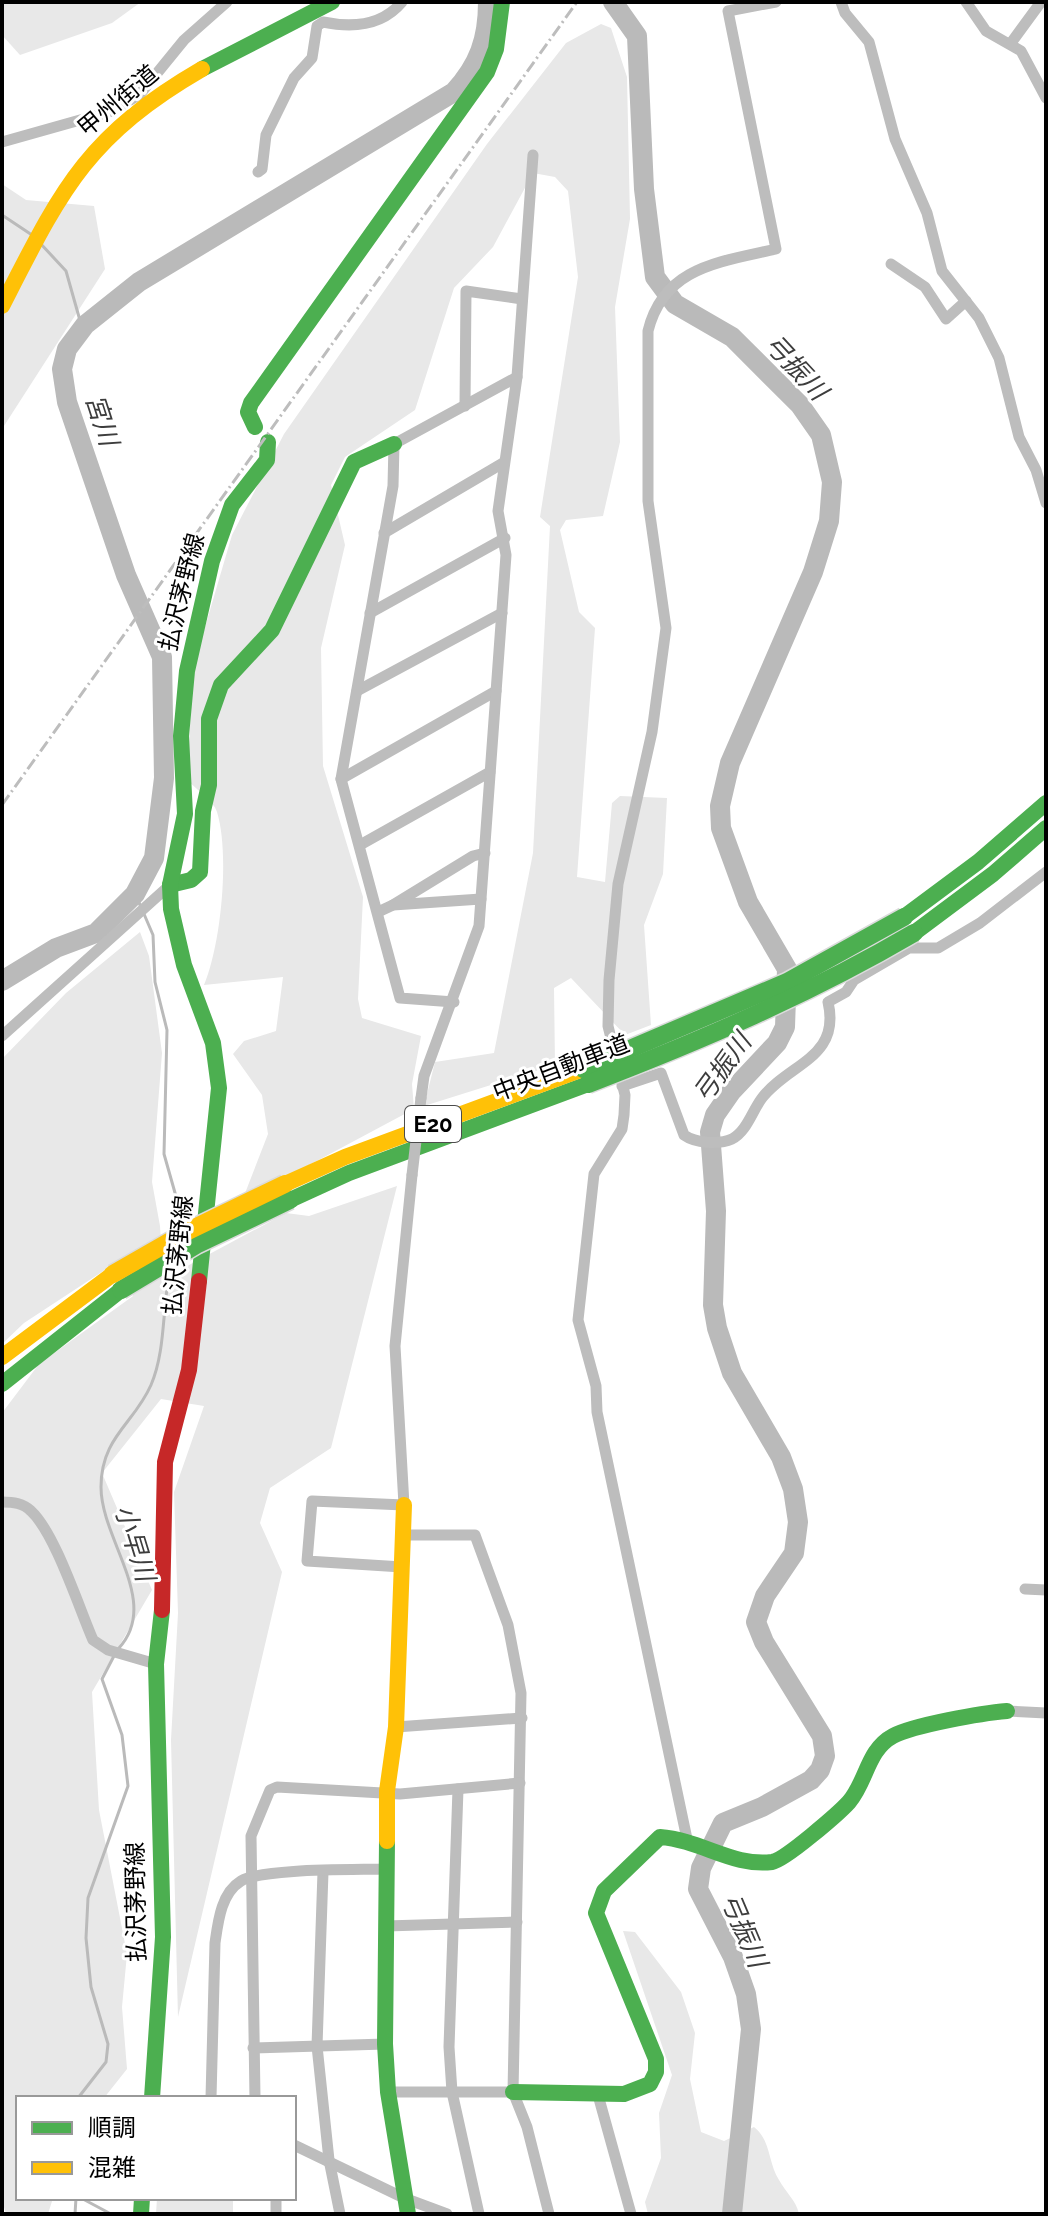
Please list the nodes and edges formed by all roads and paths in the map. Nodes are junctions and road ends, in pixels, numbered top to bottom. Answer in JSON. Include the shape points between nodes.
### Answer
{"nodes":[{"id":1,"x":227,"y":2,"type":"edge"},
{"id":2,"x":332,"y":2,"type":"edge"},
{"id":3,"x":402,"y":2,"type":"edge"},
{"id":4,"x":502,"y":2,"type":"edge"},
{"id":5,"x":776,"y":2,"type":"edge"},
{"id":6,"x":841,"y":2,"type":"edge"},
{"id":7,"x":966,"y":2,"type":"edge"},
{"id":8,"x":1041,"y":2,"type":"edge"},
{"id":9,"x":727,"y":7,"type":"edge"},
{"id":10,"x":1011,"y":43,"type":"junction"},
{"id":11,"x":161,"y":83,"type":"junction"},
{"id":12,"x":1046,"y":98,"type":"edge"},
{"id":13,"x":2,"y":142,"type":"edge"},
{"id":14,"x":533,"y":155,"type":"dead end"},
{"id":15,"x":258,"y":172,"type":"dead end"},
{"id":16,"x":891,"y":264,"type":"dead end"},
{"id":17,"x":522,"y":299,"type":"junction"},
{"id":18,"x":966,"y":301,"type":"junction"},
{"id":19,"x":2,"y":306,"type":"edge"},
{"id":20,"x":517,"y":377,"type":"junction"},
{"id":21,"x":465,"y":406,"type":"junction"},
{"id":22,"x":255,"y":427,"type":"dead end"},
{"id":23,"x":268,"y":442,"type":"dead end"},
{"id":24,"x":394,"y":444,"type":"junction"},
{"id":25,"x":503,"y":463,"type":"junction"},
{"id":26,"x":1046,"y":503,"type":"edge"},
{"id":27,"x":384,"y":533,"type":"junction"},
{"id":28,"x":505,"y":538,"type":"junction"},
{"id":29,"x":370,"y":613,"type":"junction"},
{"id":30,"x":502,"y":613,"type":"junction"},
{"id":31,"x":357,"y":691,"type":"junction"},
{"id":32,"x":496,"y":691,"type":"junction"},
{"id":33,"x":490,"y":772,"type":"junction"},
{"id":34,"x":341,"y":779,"type":"junction"},
{"id":35,"x":1046,"y":803,"type":"edge"},
{"id":36,"x":1046,"y":828,"type":"edge"},
{"id":37,"x":360,"y":845,"type":"junction"},
{"id":38,"x":485,"y":853,"type":"junction"},
{"id":39,"x":1046,"y":872,"type":"edge"},
{"id":40,"x":170,"y":885,"type":"junction"},
{"id":41,"x":481,"y":899,"type":"junction"},
{"id":42,"x":393,"y":905,"type":"junction"},
{"id":43,"x":378,"y":912,"type":"junction"},
{"id":44,"x":909,"y":925,"type":"junction"},
{"id":45,"x":454,"y":1002,"type":"junction"},
{"id":46,"x":2,"y":1036,"type":"edge"},
{"id":47,"x":622,"y":1086,"type":"junction"},
{"id":48,"x":117,"y":1282,"type":"junction"},
{"id":49,"x":2,"y":1357,"type":"edge"},
{"id":50,"x":2,"y":1384,"type":"edge"},
{"id":51,"x":2,"y":1502,"type":"edge"},
{"id":52,"x":404,"y":1505,"type":"junction"},
{"id":53,"x":403,"y":1535,"type":"junction"},
{"id":54,"x":402,"y":1567,"type":"junction"},
{"id":55,"x":1025,"y":1589,"type":"dead end"},
{"id":56,"x":1046,"y":1590,"type":"edge"},
{"id":57,"x":156,"y":1664,"type":"junction"},
{"id":58,"x":1007,"y":1711,"type":"joint"},
{"id":59,"x":1046,"y":1713,"type":"edge"},
{"id":60,"x":522,"y":1718,"type":"junction"},
{"id":61,"x":396,"y":1727,"type":"junction"},
{"id":62,"x":520,"y":1783,"type":"junction"},
{"id":63,"x":458,"y":1789,"type":"junction"},
{"id":64,"x":387,"y":1791,"type":"junction"},
{"id":65,"x":687,"y":1839,"type":"junction"},
{"id":66,"x":386,"y":1869,"type":"junction"},
{"id":67,"x":323,"y":1872,"type":"junction"},
{"id":68,"x":253,"y":1876,"type":"junction"},
{"id":69,"x":517,"y":1922,"type":"junction"},
{"id":70,"x":453,"y":1923,"type":"junction"},
{"id":71,"x":386,"y":1926,"type":"junction"},
{"id":72,"x":385,"y":2044,"type":"junction"},
{"id":73,"x":317,"y":2046,"type":"junction"},
{"id":74,"x":253,"y":2048,"type":"junction"},
{"id":75,"x":388,"y":2092,"type":"junction"},
{"id":76,"x":452,"y":2092,"type":"junction"},
{"id":77,"x":513,"y":2092,"type":"junction"},
{"id":78,"x":598,"y":2095,"type":"junction"},
{"id":79,"x":152,"y":2096,"type":"edge"},
{"id":80,"x":211,"y":2096,"type":"edge"},
{"id":81,"x":255,"y":2096,"type":"edge"},
{"id":82,"x":296,"y":2146,"type":"edge"},
{"id":83,"x":329,"y":2160,"type":"junction"},
{"id":84,"x":406,"y":2206,"type":"edge"},
{"id":85,"x":340,"y":2214,"type":"edge"},
{"id":86,"x":447,"y":2214,"type":"edge"},
{"id":87,"x":479,"y":2214,"type":"edge"},
{"id":88,"x":549,"y":2214,"type":"edge"},
{"id":89,"x":631,"y":2214,"type":"edge"}],
"edges":[{"from":1,"to":11,"type":"street","via":[[184,40]]},
{"from":2,"to":11,"type":"main road","name":"甲州街道"},
{"from":3,"to":15,"type":"street","via":[[392,14],[375,21],[317,26],[312,58],[294,78],[266,135]]},
{"from":4,"to":22,"type":"main road","via":[[487,72],[251,403],[248,412]]},
{"from":5,"to":9,"type":"street"},
{"from":6,"to":18,"type":"street","via":[[869,42],[895,139],[927,213],[942,271]]},
{"from":7,"to":10,"type":"street","via":[[986,31]]},
{"from":8,"to":10,"type":"street"},
{"from":9,"to":47,"type":"street","via":[[776,249],[688,273],[653,309],[648,331],[647,489],[666,628],[652,732],[618,884],[608,1026]]},
{"from":10,"to":12,"type":"street","via":[[1021,51]]},
{"from":11,"to":13,"type":"street","via":[[112,111]]},
{"from":11,"to":19,"type":"main road","name":"甲州街道","via":[[85,160]]},
{"from":14,"to":17,"type":"street"},
{"from":16,"to":18,"type":"street","via":[[925,287],[946,319]]},
{"from":17,"to":20,"type":"street"},
{"from":17,"to":21,"type":"street","via":[[466,291]]},
{"from":18,"to":26,"type":"street","via":[[999,358],[1019,437]]},
{"from":20,"to":21,"type":"street"},
{"from":20,"to":25,"type":"street"},
{"from":21,"to":24,"type":"street"},
{"from":23,"to":40,"type":"main road","name":"払沢茅野線","via":[[267,460],[232,505],[221,532],[199,612],[181,736],[185,814]]},
{"from":24,"to":27,"type":"street"},
{"from":24,"to":40,"type":"main road","via":[[354,462],[272,630],[221,685],[209,719],[200,872]]},
{"from":25,"to":27,"type":"street"},
{"from":25,"to":28,"type":"street","via":[[498,511]]},
{"from":27,"to":29,"type":"street"},
{"from":28,"to":29,"type":"street"},
{"from":28,"to":30,"type":"street"},
{"from":29,"to":31,"type":"street"},
{"from":30,"to":31,"type":"street"},
{"from":30,"to":32,"type":"street"},
{"from":31,"to":34,"type":"street"},
{"from":32,"to":33,"type":"street"},
{"from":32,"to":34,"type":"street"},
{"from":33,"to":37,"type":"street"},
{"from":33,"to":38,"type":"street"},
{"from":34,"to":37,"type":"street"},
{"from":35,"to":44,"type":"main road","name":"中央自動車道","number":"E20"},
{"from":36,"to":44,"type":"main road","name":"中央自動車道","number":"E20","via":[[993,874]]},
{"from":37,"to":43,"type":"street"},
{"from":38,"to":41,"type":"street"},
{"from":38,"to":42,"type":"street"},
{"from":39,"to":47,"type":"street","via":[[980,923],[938,948],[909,948],[828,1002],[833,1023],[825,1042],[763,1097],[729,1141],[693,1141],[678,1124],[661,1073]]},
{"from":40,"to":46,"type":"street"},
{"from":40,"to":57,"type":"main road","name":"払沢茅野線","via":[[184,965],[213,1043],[219,1088],[189,1370],[165,1462],[162,1630]]},
{"from":41,"to":42,"type":"street"},
{"from":41,"to":45,"type":"street","via":[[479,926]]},
{"from":42,"to":43,"type":"street"},
{"from":43,"to":45,"type":"street","via":[[400,998]]},
{"from":44,"to":48,"type":"main road","name":"中央自動車道","number":"E20","bridge":true,"via":[[586,1077],[345,1157],[196,1245]]},
{"from":45,"to":52,"type":"street","bridge":true,"via":[[424,1076],[395,1346]]},
{"from":47,"to":65,"type":"street","via":[[622,1129],[594,1174],[578,1320],[596,1386],[597,1412]]},
{"from":48,"to":49,"type":"main road","name":"中央自動車道","number":"E20"},
{"from":48,"to":50,"type":"main road","name":"中央自動車道","number":"E20"},
{"from":51,"to":57,"type":"street","via":[[29,1508],[45,1527],[93,1640],[108,1650]]},
{"from":52,"to":53,"type":"main road"},
{"from":52,"to":54,"type":"street","via":[[312,1501],[307,1561]]},
{"from":53,"to":54,"type":"main road"},
{"from":53,"to":60,"type":"street","via":[[475,1535],[508,1625]]},
{"from":54,"to":61,"type":"main road"},
{"from":55,"to":56,"type":"street"},
{"from":57,"to":79,"type":"main road","name":"払沢茅野線","via":[[163,1937]]},
{"from":58,"to":59,"type":"street"},
{"from":58,"to":65,"type":"main road","via":[[980,1713],[881,1743],[850,1801],[777,1861],[748,1864]]},
{"from":60,"to":61,"type":"street"},
{"from":60,"to":62,"type":"street"},
{"from":61,"to":64,"type":"main road"},
{"from":62,"to":63,"type":"street"},
{"from":62,"to":69,"type":"street"},
{"from":63,"to":64,"type":"street"},
{"from":63,"to":70,"type":"street"},
{"from":64,"to":66,"type":"main road"},
{"from":64,"to":68,"type":"street","via":[[270,1790],[252,1829]]},
{"from":65,"to":78,"type":"main road","via":[[660,1837],[598,1902],[599,1924],[656,2059],[656,2072],[650,2084],[624,2094]]},
{"from":66,"to":67,"type":"street"},
{"from":66,"to":71,"type":"main road"},
{"from":67,"to":68,"type":"street"},
{"from":67,"to":73,"type":"street"},
{"from":68,"to":74,"type":"street"},
{"from":68,"to":80,"type":"street","via":[[233,1888],[219,1920]]},
{"from":69,"to":70,"type":"street"},
{"from":69,"to":77,"type":"street"},
{"from":70,"to":71,"type":"street"},
{"from":70,"to":76,"type":"street"},
{"from":71,"to":72,"type":"main road"},
{"from":72,"to":73,"type":"street"},
{"from":72,"to":75,"type":"main road"},
{"from":73,"to":74,"type":"street"},
{"from":73,"to":83,"type":"street"},
{"from":74,"to":81,"type":"street"},
{"from":75,"to":76,"type":"street"},
{"from":75,"to":84,"type":"main road"},
{"from":76,"to":77,"type":"street"},
{"from":76,"to":87,"type":"street"},
{"from":77,"to":78,"type":"main road"},
{"from":77,"to":88,"type":"street"},
{"from":78,"to":89,"type":"street"},
{"from":82,"to":83,"type":"street"},
{"from":83,"to":84,"type":"street"},
{"from":83,"to":85,"type":"street"},
{"from":84,"to":86,"type":"street"}]}
